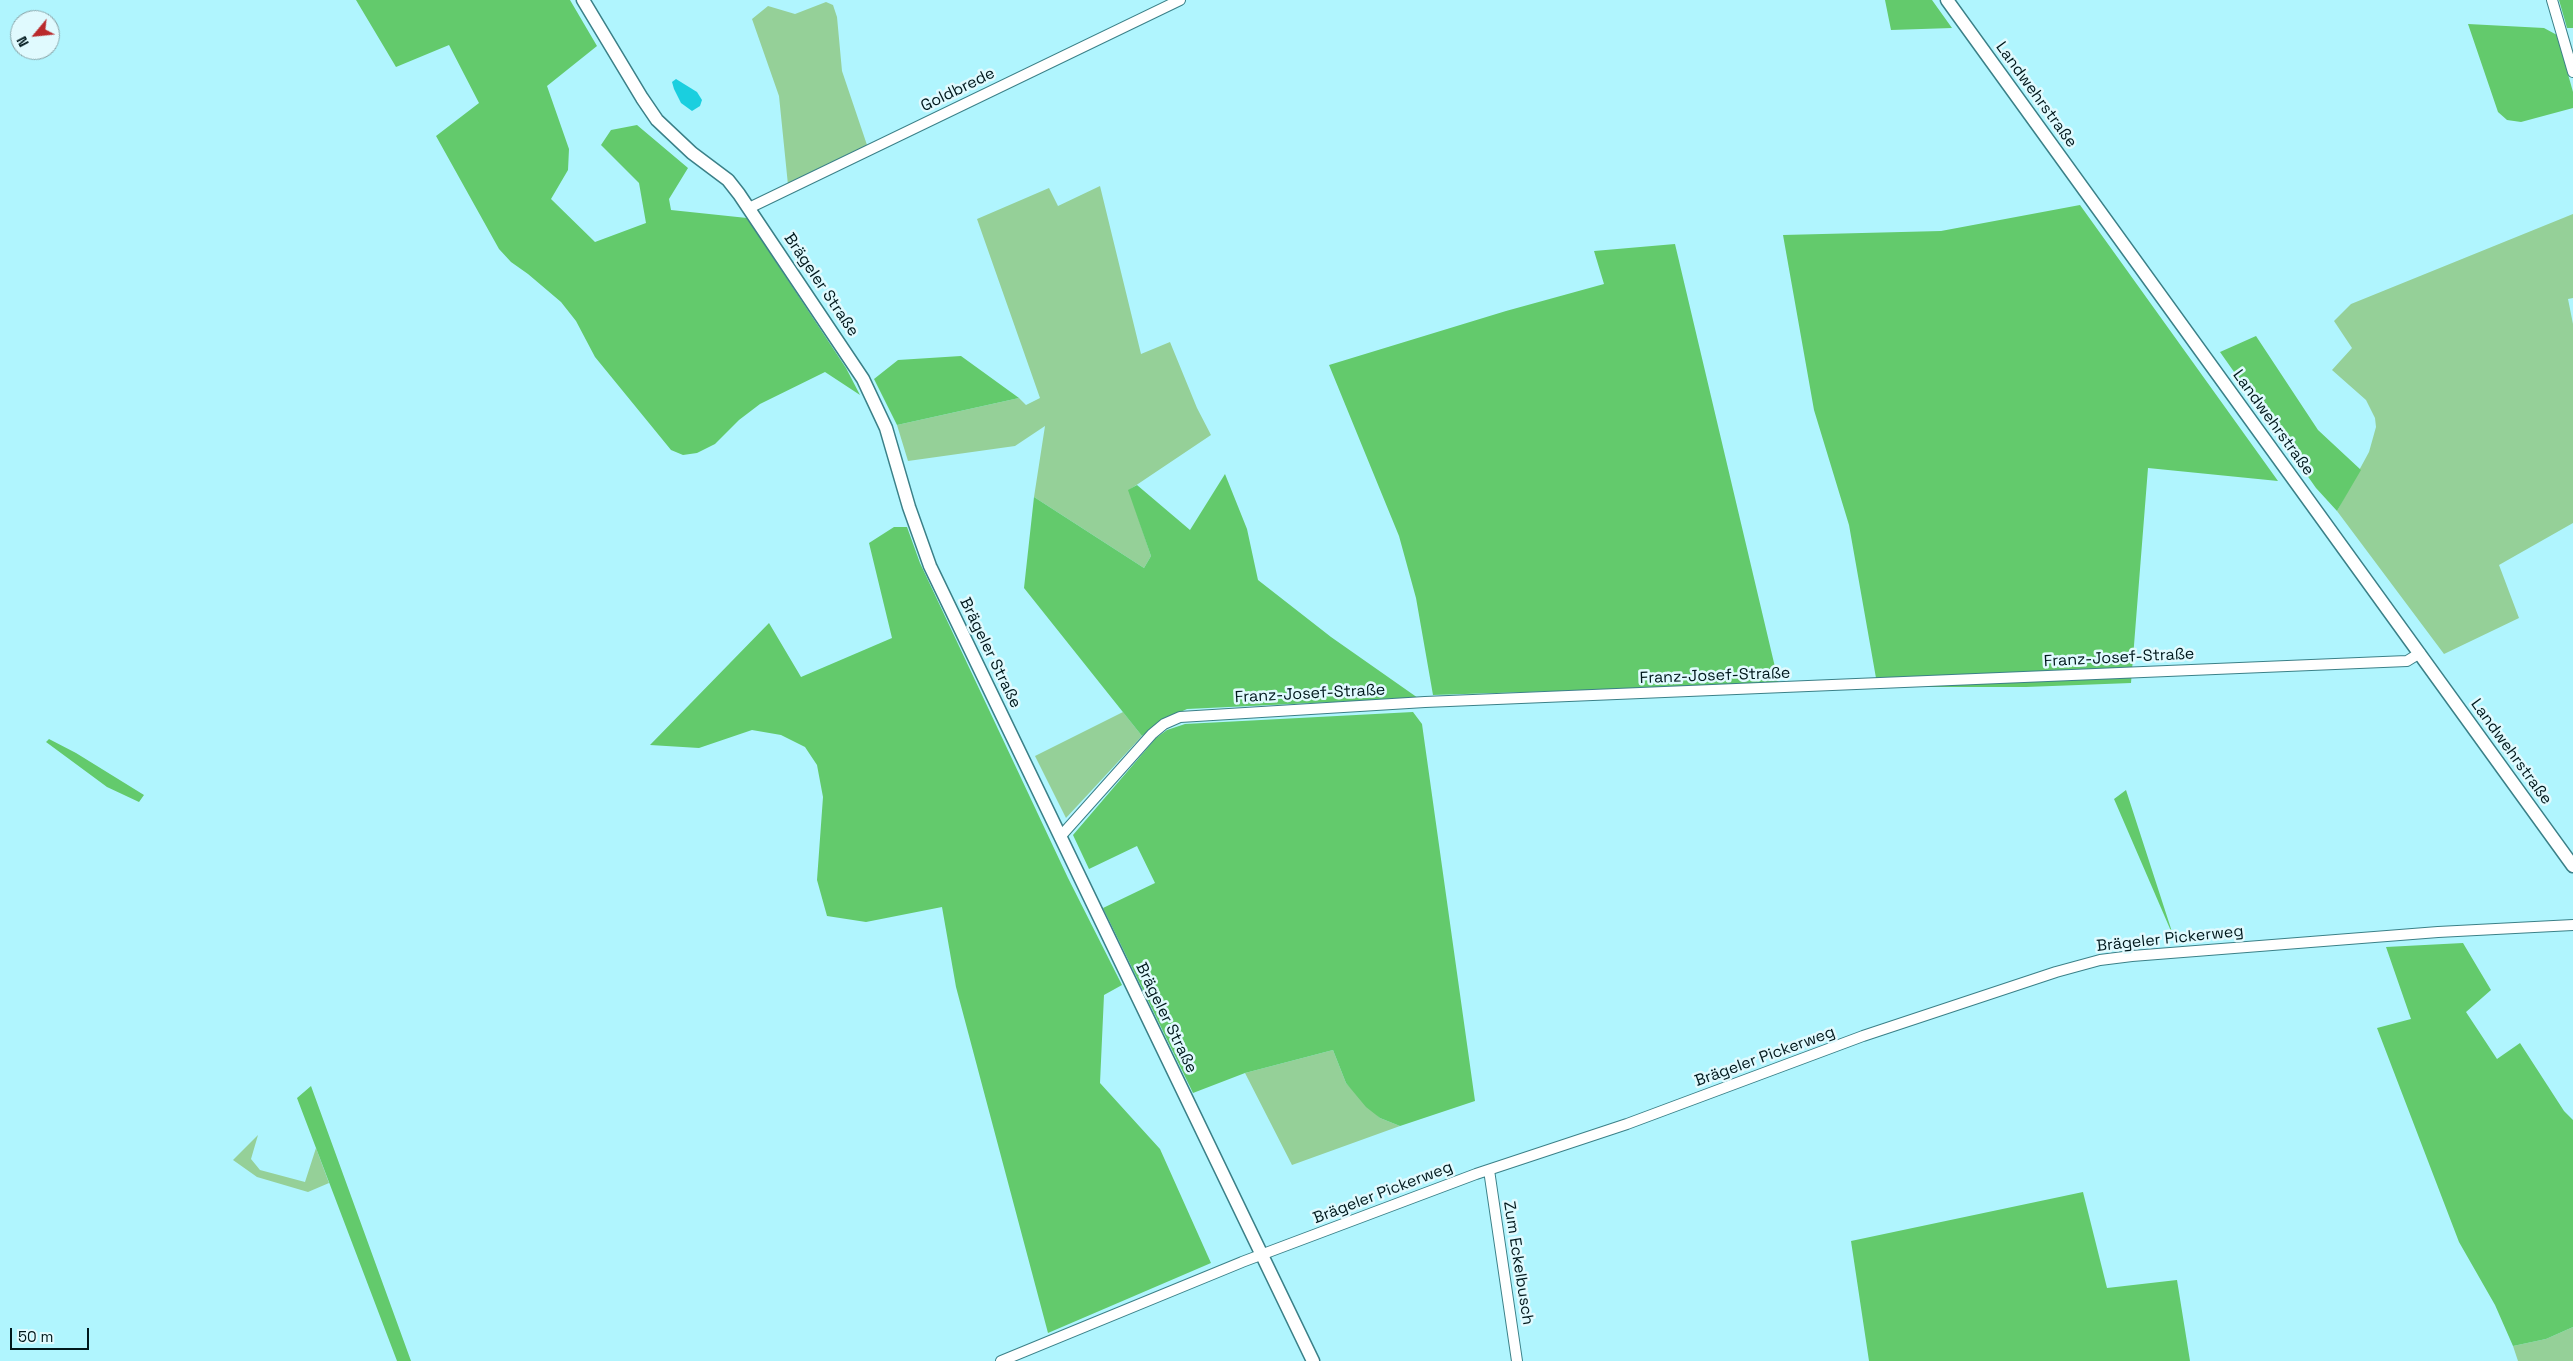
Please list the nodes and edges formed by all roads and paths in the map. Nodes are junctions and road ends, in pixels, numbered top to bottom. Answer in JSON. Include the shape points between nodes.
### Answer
{"nodes":[{"id":1,"x":583,"y":0,"type":"edge"},
{"id":2,"x":1180,"y":0,"type":"edge"},
{"id":3,"x":1947,"y":0,"type":"edge"},
{"id":4,"x":2552,"y":0,"type":"edge"},
{"id":5,"x":2573,"y":72,"type":"edge"},
{"id":6,"x":749,"y":208,"type":"junction"},
{"id":7,"x":2420,"y":653,"type":"junction"},
{"id":8,"x":1060,"y":837,"type":"junction"},
{"id":9,"x":2573,"y":866,"type":"edge"},
{"id":10,"x":2573,"y":925,"type":"edge"},
{"id":11,"x":1489,"y":1170,"type":"junction"},
{"id":12,"x":1262,"y":1255,"type":"junction"},
{"id":13,"x":1001,"y":1361,"type":"edge"},
{"id":14,"x":1313,"y":1361,"type":"edge"},
{"id":15,"x":1517,"y":1361,"type":"edge"}],
"edges":[{"from":1,"to":6,"type":"street","name":"Brägeler Straße","via":[[657,120],[692,153],[728,180]]},
{"from":2,"to":6,"type":"street","name":"Goldbrede"},
{"from":3,"to":7,"type":"street","name":"Landwehrstraße"},
{"from":4,"to":5,"type":"street"},
{"from":6,"to":8,"type":"street","name":"Brägeler Straße","via":[[848,356],[875,403],[930,566]]},
{"from":7,"to":8,"type":"street","name":"Franz-Josef-Straße","via":[[2407,661],[1424,702],[1180,716],[1152,734]]},
{"from":7,"to":9,"type":"street","name":"Landwehrstraße"},
{"from":8,"to":12,"type":"street","name":"Brägeler Straße"},
{"from":10,"to":11,"type":"street","name":"Brägeler Pickerweg","via":[[2320,940],[2100,960],[1872,1033],[1627,1124]]},
{"from":11,"to":12,"type":"street","name":"Brägeler Pickerweg"},
{"from":11,"to":15,"type":"street","name":"Zum Eckelbusch"},
{"from":12,"to":13,"type":"street","name":"Brägeler Pickerweg"},
{"from":12,"to":14,"type":"street","name":"Brägeler Straße"}]}
